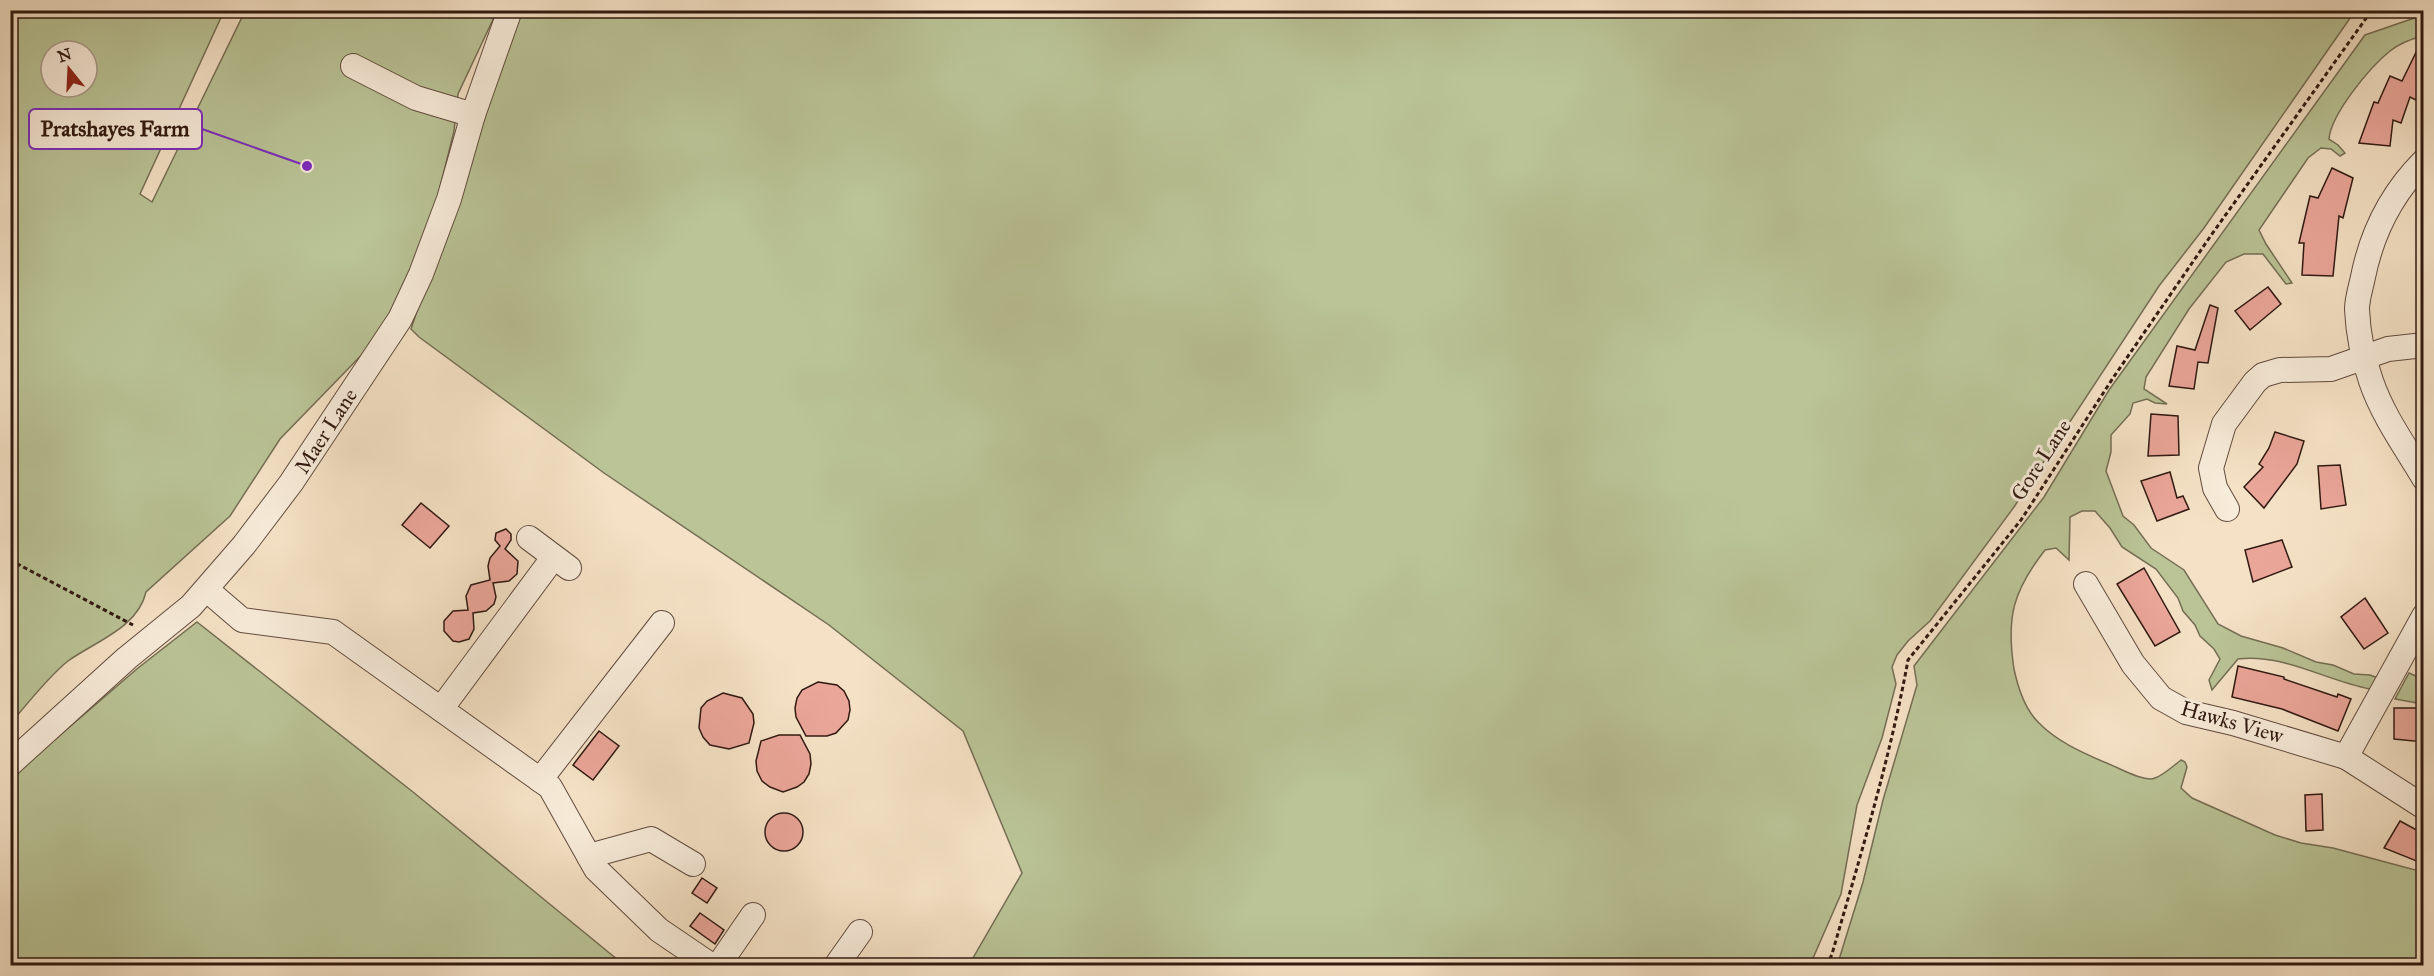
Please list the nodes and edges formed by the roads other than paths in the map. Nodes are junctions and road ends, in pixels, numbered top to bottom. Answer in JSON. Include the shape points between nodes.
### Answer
{"nodes":[{"id":1,"x":510,"y":10,"type":"edge"},
{"id":2,"x":353,"y":66,"type":"dead end"},
{"id":3,"x":473,"y":115,"type":"junction"},
{"id":4,"x":2424,"y":161,"type":"edge"},
{"id":5,"x":2424,"y":345,"type":"edge"},
{"id":6,"x":2365,"y":358,"type":"junction"},
{"id":7,"x":2424,"y":478,"type":"edge"},
{"id":8,"x":2227,"y":508,"type":"dead end"},
{"id":9,"x":529,"y":538,"type":"dead end"},
{"id":10,"x":2086,"y":584,"type":"dead end"},
{"id":11,"x":207,"y":590,"type":"junction"},
{"id":12,"x":2424,"y":616,"type":"edge"},
{"id":13,"x":662,"y":623,"type":"dead end"},
{"id":14,"x":441,"y":709,"type":"junction"},
{"id":15,"x":2346,"y":757,"type":"junction"},
{"id":16,"x":10,"y":764,"type":"edge"},
{"id":17,"x":540,"y":780,"type":"junction"},
{"id":18,"x":2424,"y":807,"type":"edge"},
{"id":19,"x":589,"y":856,"type":"junction"},
{"id":20,"x":693,"y":864,"type":"dead end"},
{"id":21,"x":753,"y":915,"type":"dead end"},
{"id":22,"x":861,"y":932,"type":"dead end"},
{"id":23,"x":712,"y":966,"type":"edge"},
{"id":24,"x":718,"y":966,"type":"edge"},
{"id":25,"x":836,"y":966,"type":"edge"}],
"edges":[{"from":1,"to":3,"type":"street","name":"Maer Lane"},
{"from":2,"to":3,"type":"street","via":[[416,98]]},
{"from":3,"to":11,"type":"street","name":"Maer Lane","via":[[449,199],[400,319],[291,483]]},
{"from":4,"to":6,"type":"street","via":[[2404,181],[2375,232],[2357,307]]},
{"from":5,"to":6,"type":"street","via":[[2388,349]]},
{"from":6,"to":7,"type":"street","via":[[2384,412]]},
{"from":6,"to":8,"type":"street","via":[[2331,369],[2280,370],[2255,382],[2224,424],[2211,468],[2215,488]]},
{"from":9,"to":14,"type":"street","via":[[561,563]]},
{"from":10,"to":15,"type":"street","name":"Hawks View","via":[[2133,664],[2161,698],[2186,712]]},
{"from":11,"to":14,"type":"street","via":[[242,620],[333,632]]},
{"from":11,"to":16,"type":"street","name":"Maer Lane"},
{"from":12,"to":15,"type":"street"},
{"from":13,"to":17,"type":"street"},
{"from":14,"to":17,"type":"street"},
{"from":15,"to":18,"type":"street","name":"Hawks View"},
{"from":17,"to":19,"type":"street","via":[[550,787]]},
{"from":19,"to":20,"type":"street","via":[[651,839]]},
{"from":19,"to":23,"type":"street","via":[[596,869],[659,930]]},
{"from":21,"to":24,"type":"street"},
{"from":22,"to":25,"type":"street"}]}
